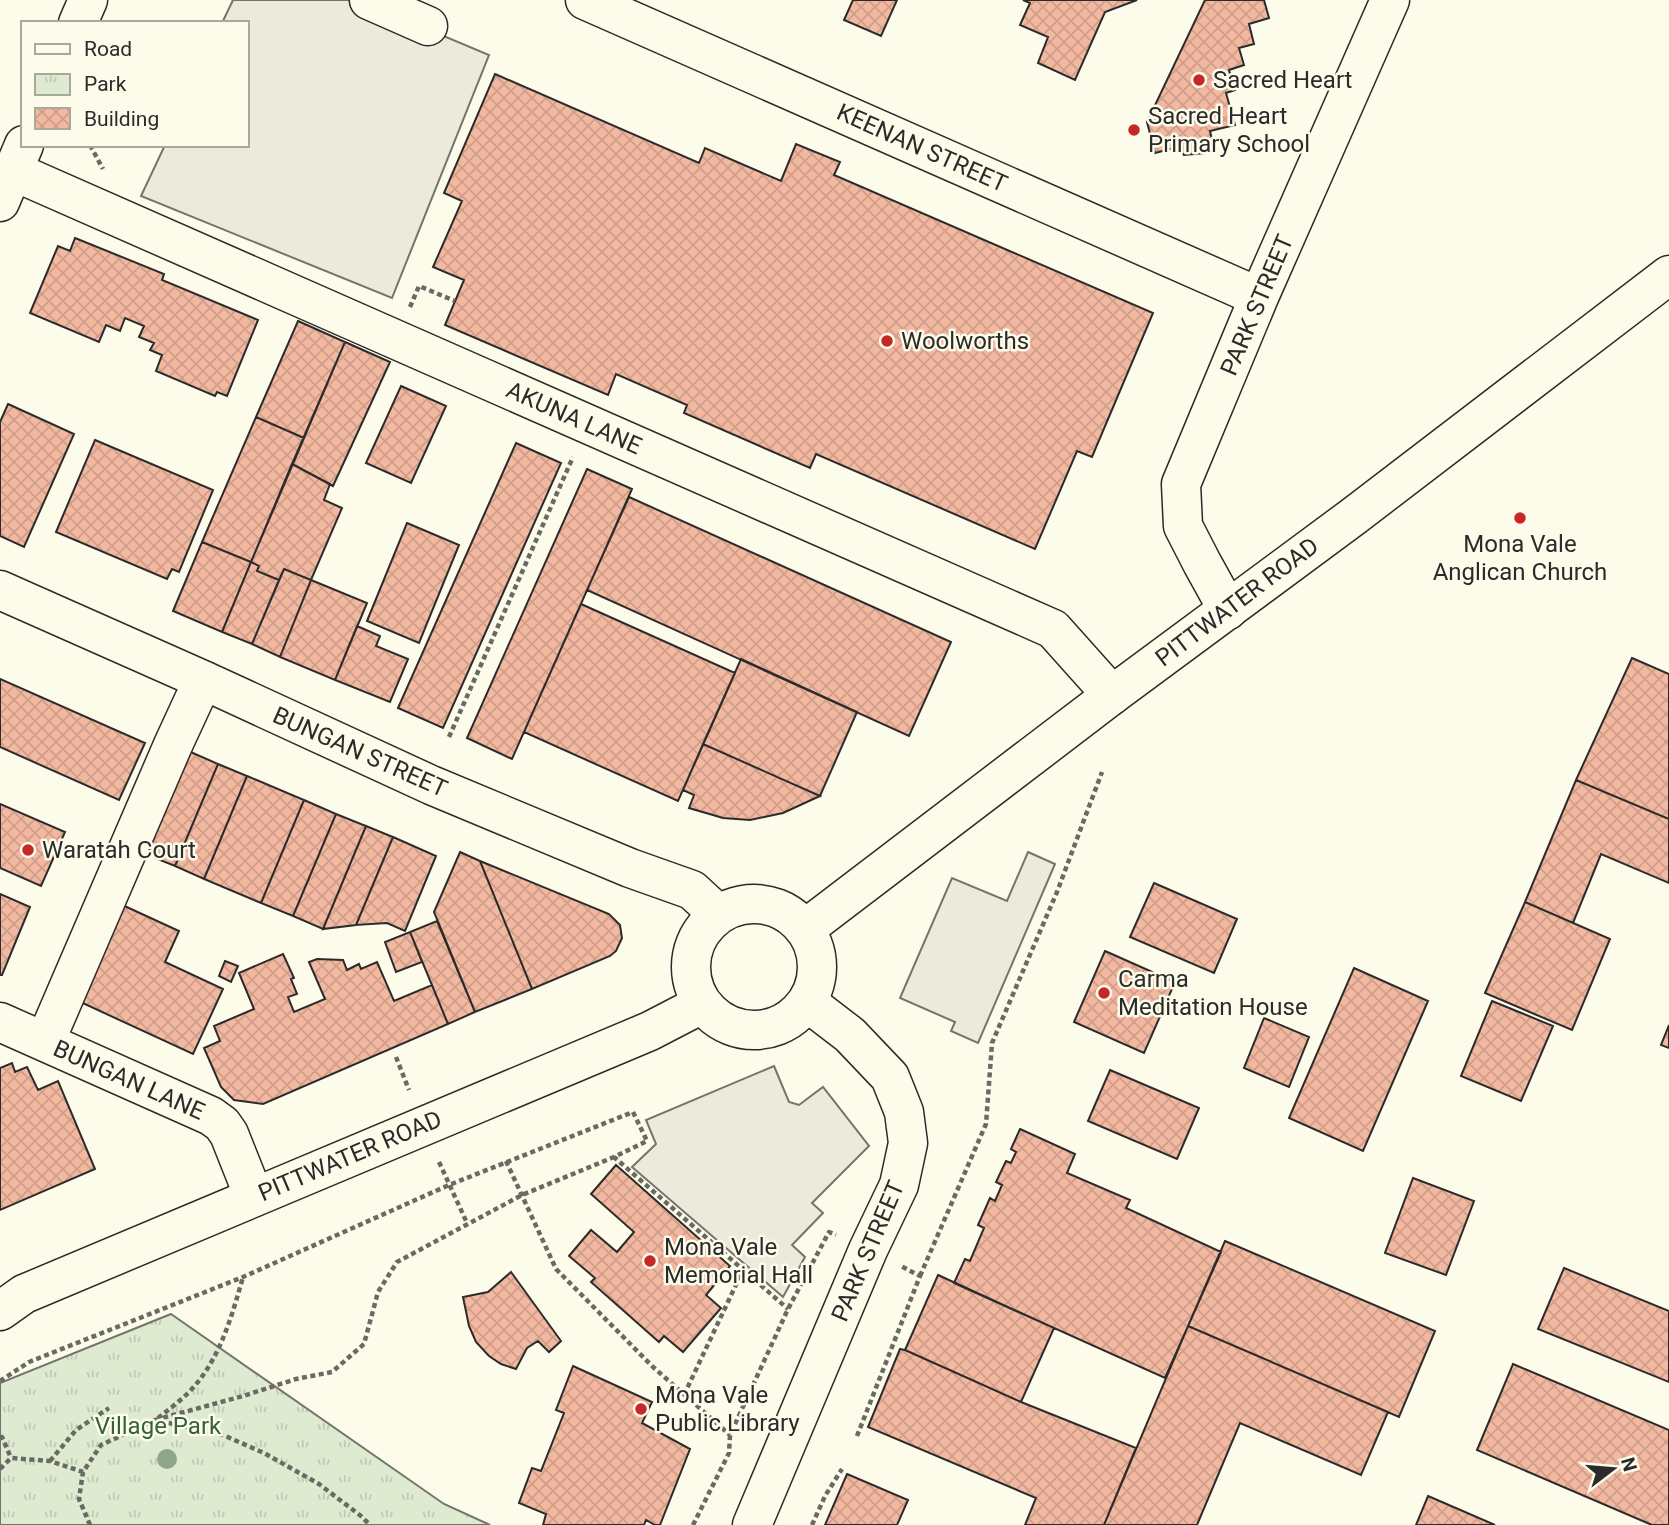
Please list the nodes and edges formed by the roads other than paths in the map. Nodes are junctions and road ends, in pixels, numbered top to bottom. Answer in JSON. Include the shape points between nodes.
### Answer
{"nodes":[{"id":1,"x":88,"y":0,"type":"edge"},
{"id":2,"x":369,"y":0,"type":"edge"},
{"id":3,"x":585,"y":0,"type":"edge"},
{"id":4,"x":1390,"y":0,"type":"edge"},
{"id":5,"x":79,"y":21,"type":"edge"},
{"id":6,"x":428,"y":26,"type":"dead end"},
{"id":7,"x":13,"y":173,"type":"edge"},
{"id":8,"x":1669,"y":275,"type":"edge"},
{"id":9,"x":1259,"y":297,"type":"junction"},
{"id":10,"x":0,"y":590,"type":"edge"},
{"id":11,"x":1228,"y":610,"type":"junction"},
{"id":12,"x":203,"y":680,"type":"junction"},
{"id":13,"x":1112,"y":695,"type":"junction"},
{"id":14,"x":718,"y":914,"type":"junction"},
{"id":15,"x":805,"y":929,"type":"junction"},
{"id":16,"x":807,"y":1002,"type":"junction"},
{"id":17,"x":702,"y":1004,"type":"junction"},
{"id":18,"x":0,"y":1022,"type":"edge"},
{"id":19,"x":45,"y":1042,"type":"junction"},
{"id":20,"x":254,"y":1197,"type":"junction"},
{"id":21,"x":8,"y":1302,"type":"edge"},
{"id":22,"x":0,"y":1324,"type":"edge"},
{"id":23,"x":752,"y":1525,"type":"edge"}],
"edges":[{"from":1,"to":5,"type":"street"},
{"from":2,"to":6,"type":"street"},
{"from":3,"to":9,"type":"street","name":"KEENAN STREET"},
{"from":4,"to":9,"type":"street","name":"PARK STREET"},
{"from":7,"to":13,"type":"street","name":"AKUNA LANE","via":[[1053,629]]},
{"from":8,"to":11,"type":"street","name":"PITTWATER ROAD"},
{"from":9,"to":11,"type":"street","name":"PARK STREET","via":[[1181,484],[1183,526]]},
{"from":10,"to":12,"type":"street","name":"BUNGAN STREET"},
{"from":11,"to":13,"type":"street","name":"PITTWATER ROAD"},
{"from":12,"to":14,"type":"street","name":"BUNGAN STREET","via":[[431,785],[692,890]]},
{"from":12,"to":19,"type":"street"},
{"from":13,"to":15,"type":"street","name":"PITTWATER ROAD"},
{"from":14,"to":15,"type":"street","via":[[755,903],[774,906]]},
{"from":14,"to":17,"type":"street","via":[[694,946],[690,966]]},
{"from":15,"to":16,"type":"street","via":[[818,965]]},
{"from":16,"to":17,"type":"street","via":[[793,1017],[755,1031],[717,1019]]},
{"from":16,"to":23,"type":"street","name":"PARK STREET","via":[[850,1035],[890,1077],[904,1112],[908,1143],[899,1185]]},
{"from":17,"to":20,"type":"street","name":"PITTWATER ROAD","via":[[650,1031]]},
{"from":18,"to":19,"type":"street","name":"BUNGAN LANE"},
{"from":19,"to":20,"type":"street","name":"BUNGAN LANE","via":[[222,1124]]},
{"from":20,"to":21,"type":"street","name":"PITTWATER ROAD"},
{"from":21,"to":22,"type":"street"}]}
